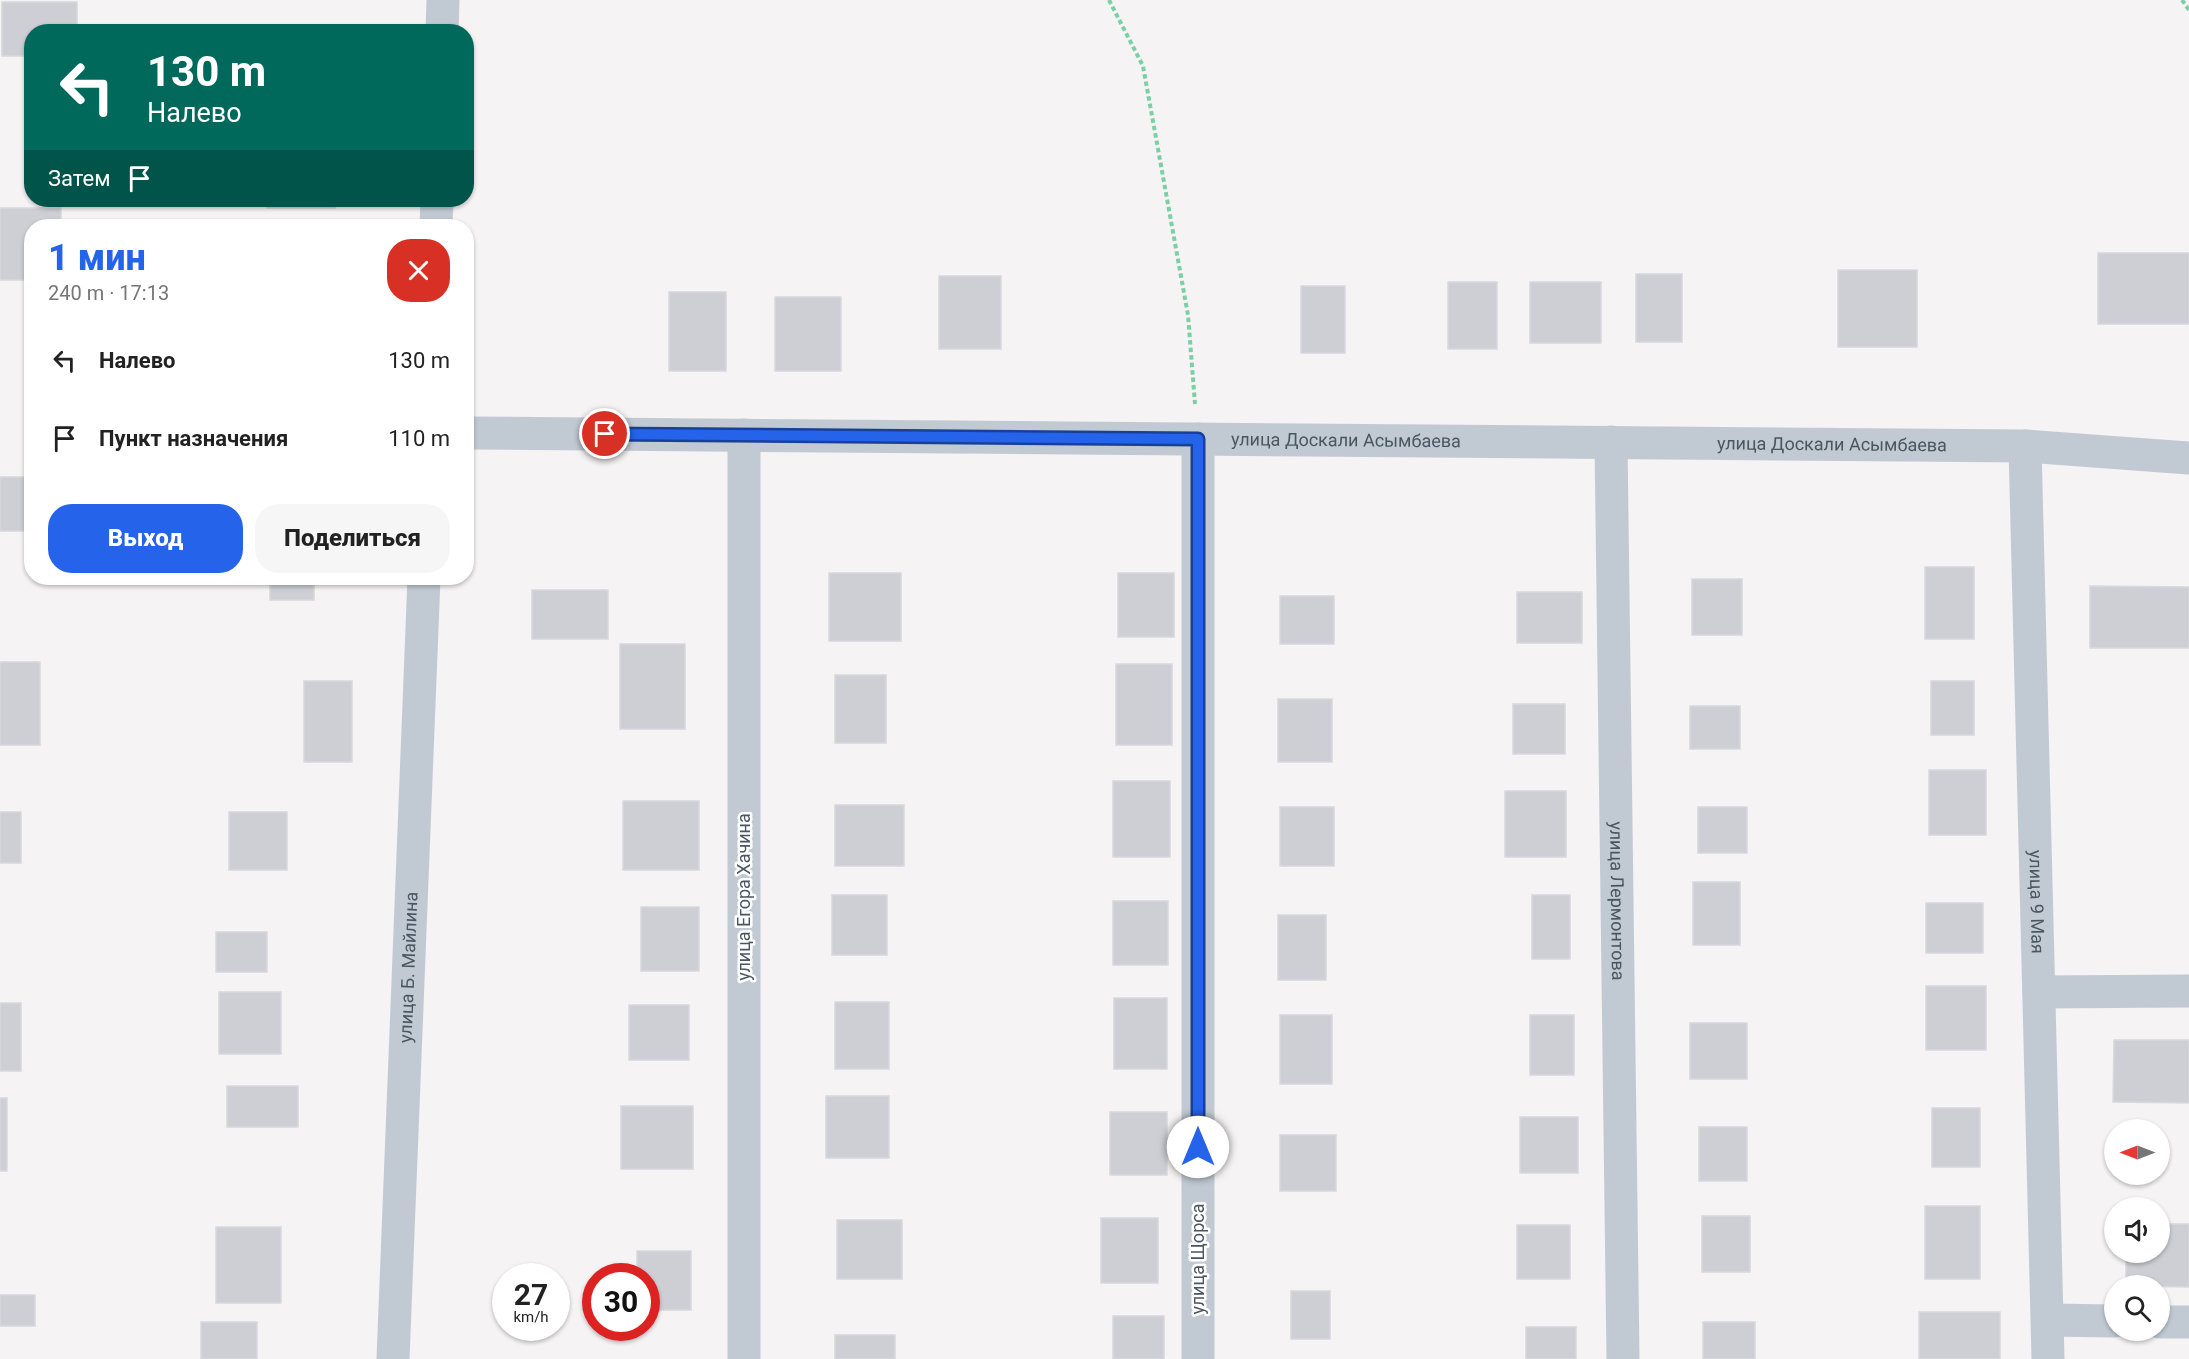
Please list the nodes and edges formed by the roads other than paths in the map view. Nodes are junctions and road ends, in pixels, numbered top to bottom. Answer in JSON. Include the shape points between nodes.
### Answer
{"nodes":[{"id":1,"x":443,"y":0,"type":"edge"},
{"id":2,"x":442,"y":24,"type":"edge"},
{"id":3,"x":474,"y":433,"type":"edge"},
{"id":4,"x":744,"y":435,"type":"junction"},
{"id":5,"x":1198,"y":439,"type":"junction"},
{"id":6,"x":1611,"y":442,"type":"junction"},
{"id":7,"x":2025,"y":446,"type":"junction"},
{"id":8,"x":2189,"y":458,"type":"edge"},
{"id":9,"x":424,"y":585,"type":"edge"},
{"id":10,"x":2189,"y":991,"type":"edge"},
{"id":11,"x":2039,"y":992,"type":"junction"},
{"id":12,"x":2048,"y":1320,"type":"junction"},
{"id":13,"x":2104,"y":1321,"type":"edge"},
{"id":14,"x":2170,"y":1322,"type":"edge"},
{"id":15,"x":2189,"y":1322,"type":"edge"},
{"id":16,"x":393,"y":1359,"type":"edge"},
{"id":17,"x":744,"y":1359,"type":"edge"},
{"id":18,"x":1198,"y":1359,"type":"edge"},
{"id":19,"x":1623,"y":1359,"type":"edge"},
{"id":20,"x":2048,"y":1359,"type":"edge"}],
"edges":[{"from":1,"to":2,"type":"street"},
{"from":3,"to":4,"type":"street","name":"улица Доскали Асымбаева"},
{"from":4,"to":5,"type":"street","name":"улица Доскали Асымбаева"},
{"from":4,"to":17,"type":"street","name":"улица Егора Хачина"},
{"from":5,"to":6,"type":"street","name":"улица Доскали Асымбаева"},
{"from":5,"to":18,"type":"street","name":"улица Щорса"},
{"from":6,"to":7,"type":"street","name":"улица Доскали Асымбаева"},
{"from":6,"to":19,"type":"street","name":"улица Лермонтова"},
{"from":7,"to":8,"type":"street","name":"улица Доскали Асымбаева"},
{"from":7,"to":11,"type":"street","name":"улица 9 Мая"},
{"from":9,"to":16,"type":"street","name":"улица Б. Майлина"},
{"from":10,"to":11,"type":"street"},
{"from":11,"to":12,"type":"street","name":"улица 9 Мая"},
{"from":12,"to":13,"type":"street"},
{"from":12,"to":20,"type":"street","name":"улица 9 Мая"},
{"from":14,"to":15,"type":"street"}]}
